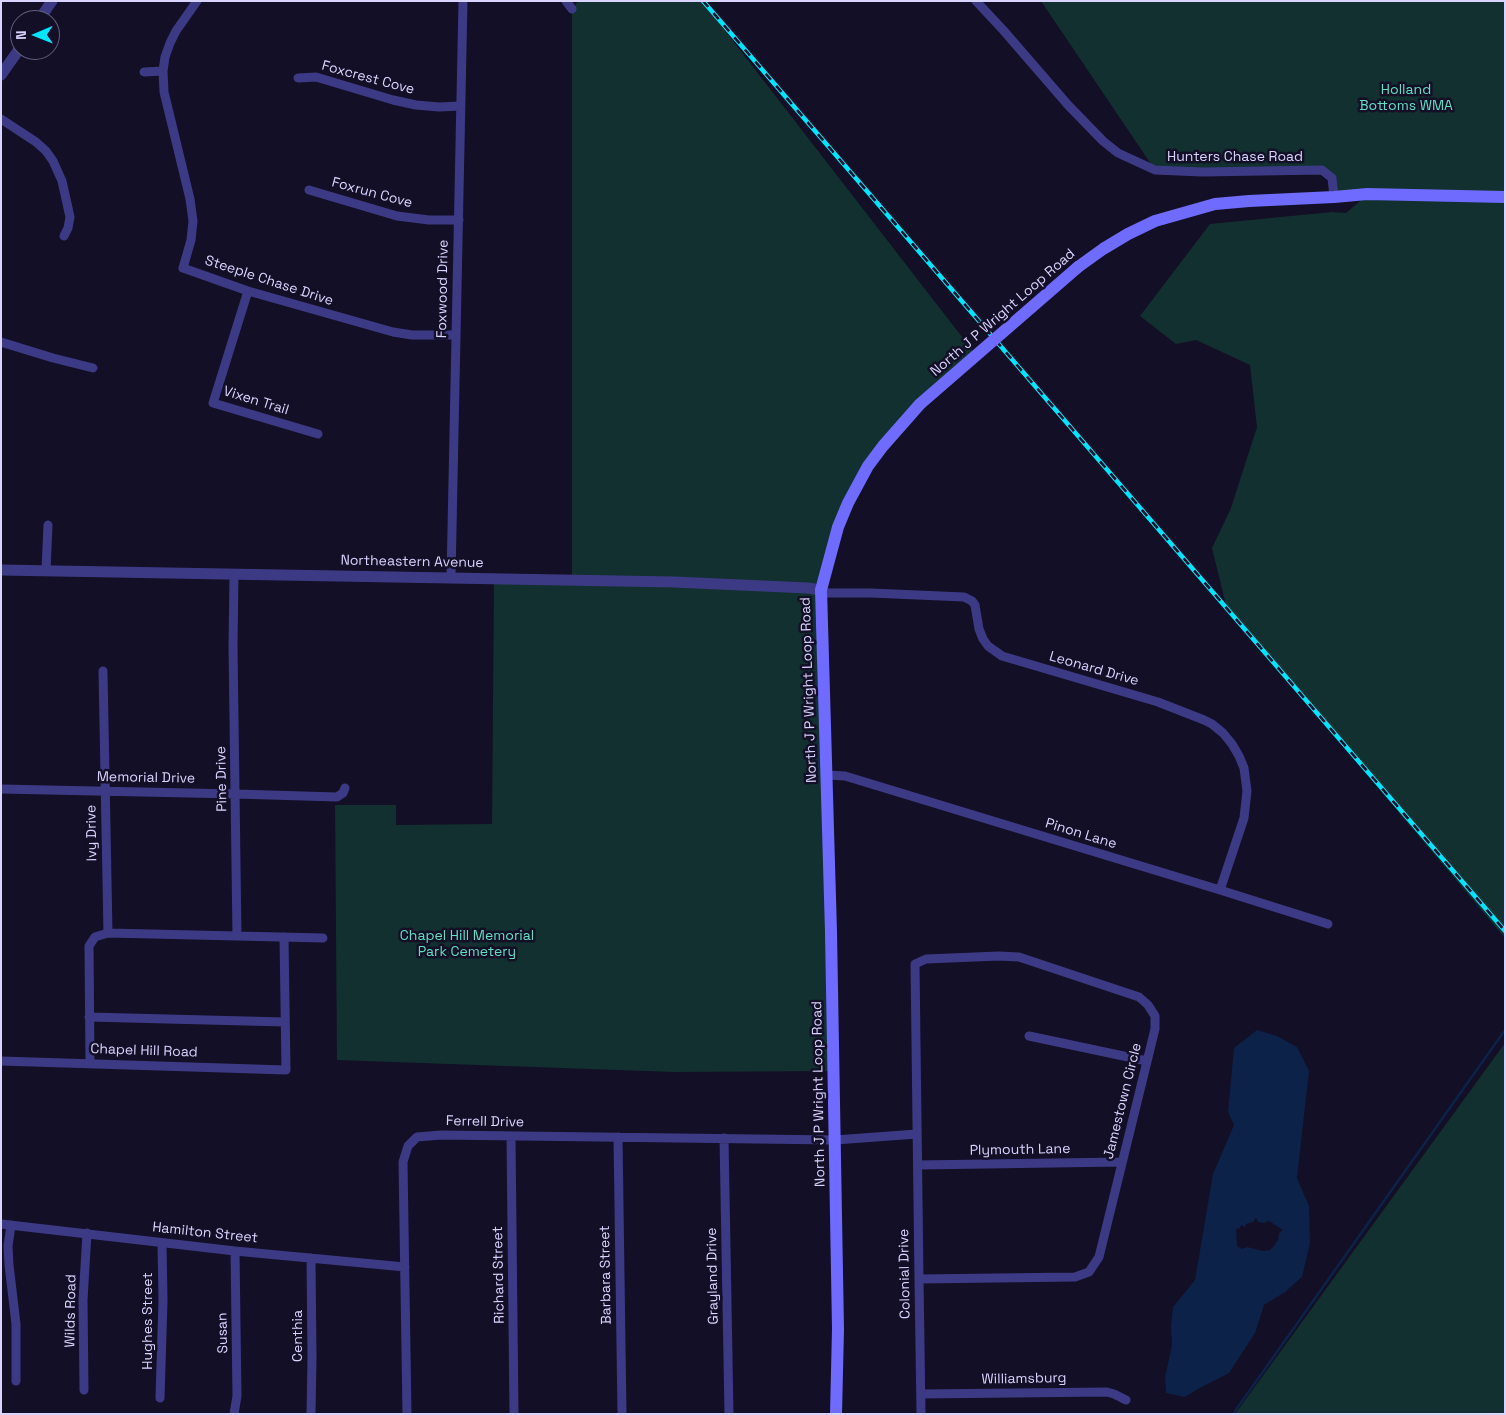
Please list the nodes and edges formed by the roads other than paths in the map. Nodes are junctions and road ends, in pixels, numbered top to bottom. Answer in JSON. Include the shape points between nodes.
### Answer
{"nodes":[{"id":1,"x":197,"y":1,"type":"edge"},
{"id":2,"x":463,"y":1,"type":"edge"},
{"id":3,"x":566,"y":1,"type":"edge"},
{"id":4,"x":976,"y":1,"type":"edge"},
{"id":5,"x":572,"y":9,"type":"dead end"},
{"id":6,"x":12,"y":60,"type":"edge"},
{"id":7,"x":163,"y":71,"type":"junction"},
{"id":8,"x":144,"y":72,"type":"dead end"},
{"id":9,"x":1,"y":75,"type":"edge"},
{"id":10,"x":298,"y":78,"type":"dead end"},
{"id":11,"x":461,"y":106,"type":"junction"},
{"id":12,"x":1,"y":119,"type":"edge"},
{"id":13,"x":308,"y":190,"type":"dead end"},
{"id":14,"x":1334,"y":197,"type":"junction"},
{"id":15,"x":1505,"y":197,"type":"edge"},
{"id":16,"x":459,"y":220,"type":"junction"},
{"id":17,"x":64,"y":236,"type":"dead end"},
{"id":18,"x":248,"y":290,"type":"junction"},
{"id":19,"x":456,"y":335,"type":"junction"},
{"id":20,"x":1,"y":342,"type":"edge"},
{"id":21,"x":93,"y":368,"type":"dead end"},
{"id":22,"x":318,"y":434,"type":"dead end"},
{"id":23,"x":48,"y":525,"type":"dead end"},
{"id":24,"x":1,"y":570,"type":"edge"},
{"id":25,"x":46,"y":570,"type":"junction"},
{"id":26,"x":234,"y":574,"type":"junction"},
{"id":27,"x":451,"y":577,"type":"junction"},
{"id":28,"x":821,"y":590,"type":"junction"},
{"id":29,"x":103,"y":671,"type":"dead end"},
{"id":30,"x":827,"y":775,"type":"junction"},
{"id":31,"x":345,"y":788,"type":"dead end"},
{"id":32,"x":1,"y":789,"type":"edge"},
{"id":33,"x":105,"y":792,"type":"junction"},
{"id":34,"x":236,"y":794,"type":"junction"},
{"id":35,"x":1220,"y":890,"type":"junction"},
{"id":36,"x":1328,"y":924,"type":"dead end"},
{"id":37,"x":108,"y":934,"type":"junction"},
{"id":38,"x":237,"y":936,"type":"junction"},
{"id":39,"x":284,"y":937,"type":"junction"},
{"id":40,"x":324,"y":938,"type":"dead end"},
{"id":41,"x":915,"y":964,"type":"joint"},
{"id":42,"x":89,"y":1017,"type":"junction"},
{"id":43,"x":285,"y":1022,"type":"junction"},
{"id":44,"x":1029,"y":1036,"type":"dead end"},
{"id":45,"x":1,"y":1060,"type":"edge"},
{"id":46,"x":1147,"y":1061,"type":"junction"},
{"id":47,"x":90,"y":1063,"type":"junction"},
{"id":48,"x":917,"y":1134,"type":"junction"},
{"id":49,"x":511,"y":1136,"type":"junction"},
{"id":50,"x":618,"y":1137,"type":"junction"},
{"id":51,"x":724,"y":1138,"type":"junction"},
{"id":52,"x":835,"y":1140,"type":"junction"},
{"id":53,"x":1122,"y":1162,"type":"junction"},
{"id":54,"x":918,"y":1165,"type":"junction"},
{"id":55,"x":6,"y":1225,"type":"edge"},
{"id":56,"x":87,"y":1233,"type":"junction"},
{"id":57,"x":162,"y":1243,"type":"junction"},
{"id":58,"x":235,"y":1251,"type":"junction"},
{"id":59,"x":311,"y":1258,"type":"junction"},
{"id":60,"x":405,"y":1267,"type":"junction"},
{"id":61,"x":919,"y":1279,"type":"junction"},
{"id":62,"x":16,"y":1381,"type":"dead end"},
{"id":63,"x":84,"y":1390,"type":"dead end"},
{"id":64,"x":921,"y":1394,"type":"junction"},
{"id":65,"x":160,"y":1398,"type":"dead end"},
{"id":66,"x":1126,"y":1400,"type":"dead end"},
{"id":67,"x":234,"y":1414,"type":"edge"},
{"id":68,"x":310,"y":1414,"type":"edge"},
{"id":69,"x":407,"y":1414,"type":"edge"},
{"id":70,"x":514,"y":1414,"type":"edge"},
{"id":71,"x":622,"y":1414,"type":"edge"},
{"id":72,"x":729,"y":1414,"type":"edge"},
{"id":73,"x":836,"y":1414,"type":"edge"},
{"id":74,"x":921,"y":1414,"type":"edge"}],
"edges":[{"from":1,"to":7,"type":"street","name":"Steeple Chase Drive","via":[[170,43]]},
{"from":2,"to":11,"type":"street","name":"Foxwood Drive"},
{"from":3,"to":5,"type":"street"},
{"from":4,"to":14,"type":"street","name":"Hunters Chase Road","via":[[1103,142],[1134,162],[1155,170],[1322,170],[1332,178]]},
{"from":6,"to":9,"type":"street"},
{"from":7,"to":8,"type":"street"},
{"from":7,"to":18,"type":"street","name":"Steeple Chase Drive","via":[[164,92],[192,212],[193,228],[183,268]]},
{"from":10,"to":11,"type":"street","name":"Foxcrest Cove","via":[[316,77],[416,105]]},
{"from":11,"to":16,"type":"street","name":"Foxwood Drive"},
{"from":12,"to":17,"type":"street","via":[[36,142],[54,161],[70,217]]},
{"from":13,"to":16,"type":"street","name":"Foxrun Cove","via":[[397,216]]},
{"from":14,"to":15,"type":"main road","name":"North J P Wright Loop Road","via":[[1367,194]]},
{"from":14,"to":28,"type":"main road","name":"North J P Wright Loop Road","bridge":true,"via":[[1249,200],[1215,204],[1182,213],[1128,234],[1078,267],[920,404],[883,446],[848,503]]},
{"from":16,"to":19,"type":"street","name":"Foxwood Drive"},
{"from":18,"to":19,"type":"street","name":"Steeple Chase Drive","via":[[393,332]]},
{"from":18,"to":22,"type":"street","name":"Vixen Trail","via":[[213,403]]},
{"from":19,"to":27,"type":"street","name":"Foxwood Drive"},
{"from":20,"to":21,"type":"street"},
{"from":23,"to":25,"type":"street"},
{"from":24,"to":25,"type":"street","name":"Northeastern Avenue"},
{"from":25,"to":26,"type":"street","name":"Northeastern Avenue"},
{"from":26,"to":27,"type":"street","name":"Northeastern Avenue"},
{"from":26,"to":34,"type":"street","name":"Pine Drive"},
{"from":27,"to":28,"type":"street","name":"Northeastern Avenue","via":[[674,582]]},
{"from":28,"to":30,"type":"main road","name":"North J P Wright Loop Road"},
{"from":28,"to":35,"type":"street","name":"Leonard Drive","via":[[828,593],[964,597],[975,605],[983,639],[1002,656],[1158,702],[1212,724],[1239,756],[1247,791],[1244,818]]},
{"from":29,"to":33,"type":"street","name":"Ivy Drive"},
{"from":30,"to":35,"type":"street","name":"Pinon Lane","via":[[845,776]]},
{"from":30,"to":52,"type":"main road","name":"North J P Wright Loop Road"},
{"from":31,"to":34,"type":"street","name":"Memorial Drive","via":[[337,797]]},
{"from":32,"to":33,"type":"street","name":"Memorial Drive"},
{"from":33,"to":34,"type":"street","name":"Memorial Drive"},
{"from":33,"to":37,"type":"street","name":"Ivy Drive"},
{"from":34,"to":38,"type":"street","name":"Pine Drive"},
{"from":35,"to":36,"type":"street","name":"Pinon Lane"},
{"from":37,"to":38,"type":"street"},
{"from":37,"to":42,"type":"street","via":[[95,937],[88,946]]},
{"from":38,"to":39,"type":"street"},
{"from":39,"to":40,"type":"street"},
{"from":39,"to":43,"type":"street"},
{"from":41,"to":46,"type":"street","name":"Jamestown Circle","via":[[926,960],[1019,957],[1139,997],[1154,1016],[1155,1029]]},
{"from":41,"to":48,"type":"street","name":"Colonial Drive"},
{"from":42,"to":43,"type":"street"},
{"from":42,"to":47,"type":"street"},
{"from":43,"to":47,"type":"street","name":"Chapel Hill Road","via":[[286,1070]]},
{"from":44,"to":46,"type":"street"},
{"from":45,"to":47,"type":"street","name":"Chapel Hill Road"},
{"from":46,"to":53,"type":"street","name":"Jamestown Circle"},
{"from":48,"to":52,"type":"street"},
{"from":48,"to":54,"type":"street","name":"Colonial Drive"},
{"from":49,"to":50,"type":"street","name":"Ferrell Drive"},
{"from":49,"to":60,"type":"street","name":"Ferrell Drive","via":[[429,1135],[411,1142],[403,1162]]},
{"from":49,"to":70,"type":"street","name":"Richard Street"},
{"from":50,"to":51,"type":"street","name":"Ferrell Drive"},
{"from":50,"to":71,"type":"street","name":"Barbara Street"},
{"from":51,"to":52,"type":"street","name":"Ferrell Drive"},
{"from":51,"to":72,"type":"street","name":"Grayland Drive"},
{"from":52,"to":73,"type":"main road","name":"North J P Wright Loop Road"},
{"from":53,"to":54,"type":"street","name":"Plymouth Lane"},
{"from":53,"to":61,"type":"street","name":"Jamestown Circle","via":[[1099,1257],[1089,1272],[1075,1276]]},
{"from":54,"to":61,"type":"street","name":"Colonial Drive"},
{"from":55,"to":56,"type":"street","name":"Hamilton Street"},
{"from":55,"to":62,"type":"street","via":[[16,1324]]},
{"from":56,"to":57,"type":"street","name":"Hamilton Street"},
{"from":56,"to":63,"type":"street","name":"Wilds Road","via":[[83,1300]]},
{"from":57,"to":58,"type":"street","name":"Hamilton Street"},
{"from":57,"to":65,"type":"street","name":"Hughes Street"},
{"from":58,"to":59,"type":"street","name":"Hamilton Street"},
{"from":58,"to":67,"type":"street","name":"Susan","via":[[237,1396]]},
{"from":59,"to":60,"type":"street","name":"Hamilton Street"},
{"from":59,"to":68,"type":"street","name":"Centhia"},
{"from":60,"to":69,"type":"street","name":"Ferrell Drive"},
{"from":61,"to":64,"type":"street","name":"Colonial Drive"},
{"from":64,"to":66,"type":"street","name":"Williamsburg","via":[[1107,1392]]},
{"from":64,"to":74,"type":"street","name":"Colonial Drive"}]}
